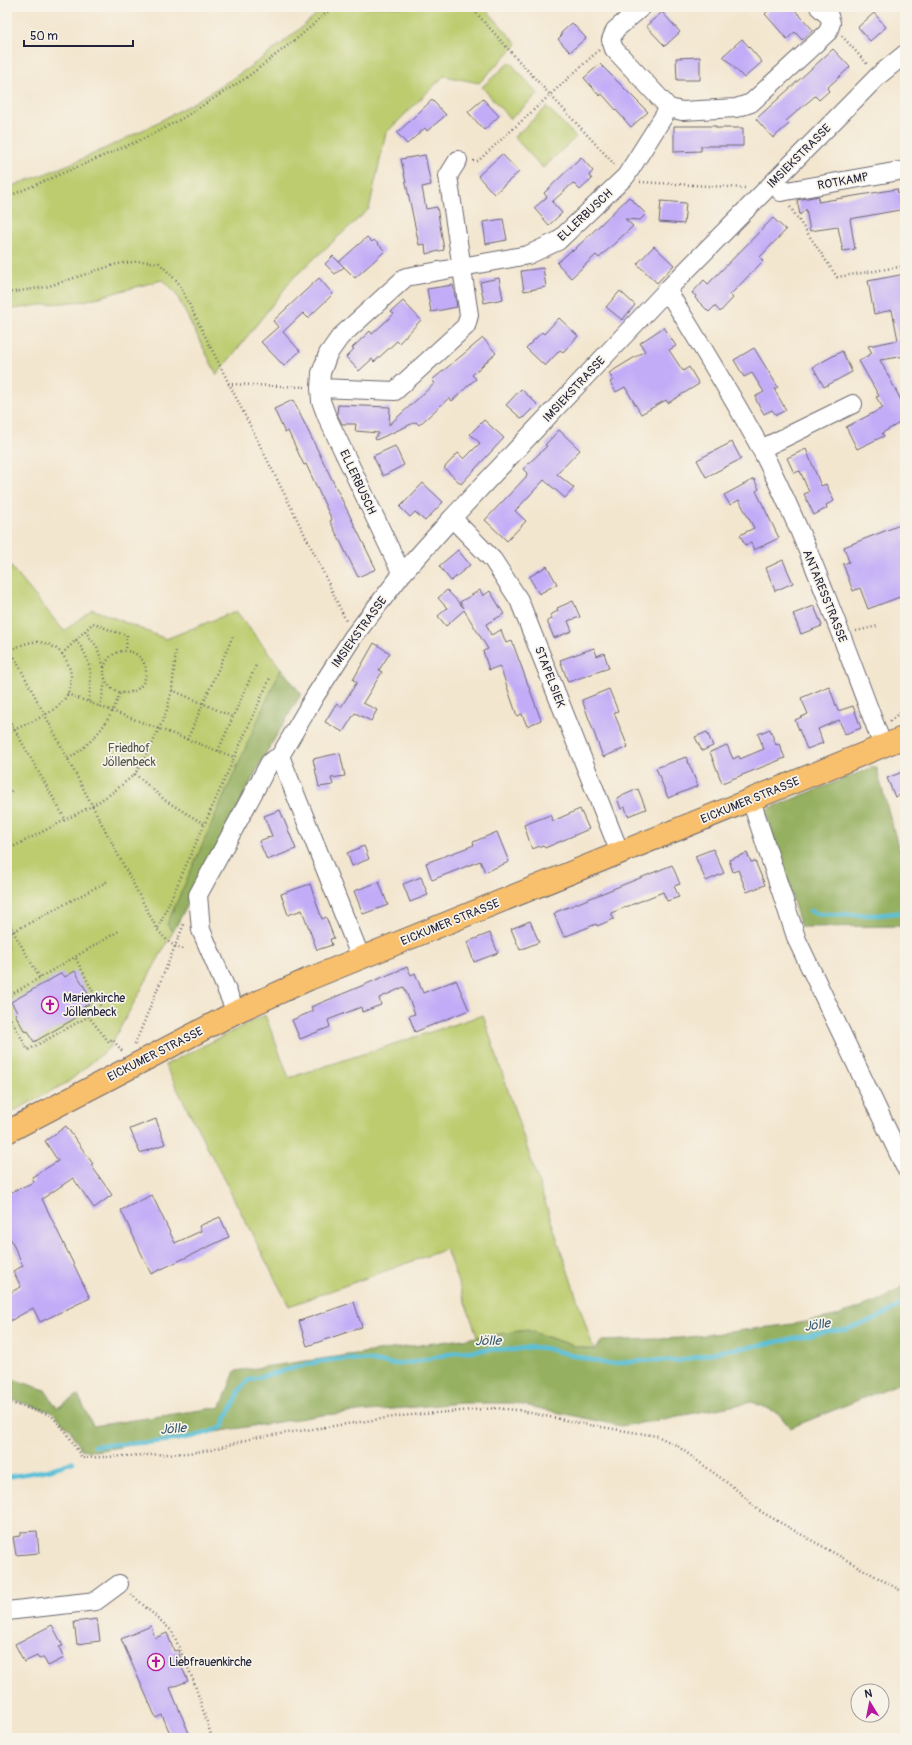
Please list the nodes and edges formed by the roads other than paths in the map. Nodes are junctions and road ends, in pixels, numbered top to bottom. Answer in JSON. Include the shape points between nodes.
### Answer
{"nodes":[{"id":1,"x":642,"y":7,"type":"edge"},
{"id":2,"x":819,"y":7,"type":"edge"},
{"id":3,"x":905,"y":54,"type":"edge"},
{"id":4,"x":669,"y":108,"type":"junction"},
{"id":5,"x":458,"y":160,"type":"road end"},
{"id":6,"x":905,"y":170,"type":"edge"},
{"id":7,"x":781,"y":192,"type":"road end"},
{"id":8,"x":463,"y":266,"type":"junction"},
{"id":9,"x":667,"y":290,"type":"junction"},
{"id":10,"x":320,"y":388,"type":"junction"},
{"id":11,"x":853,"y":404,"type":"dead end"},
{"id":12,"x":761,"y":449,"type":"junction"},
{"id":13,"x":452,"y":518,"type":"junction"},
{"id":14,"x":402,"y":574,"type":"junction"},
{"id":15,"x":905,"y":737,"type":"edge"},
{"id":16,"x":881,"y":741,"type":"junction"},
{"id":17,"x":280,"y":756,"type":"junction"},
{"id":18,"x":751,"y":800,"type":"junction"},
{"id":19,"x":620,"y":853,"type":"junction"},
{"id":20,"x":360,"y":958,"type":"junction"},
{"id":21,"x":236,"y":1012,"type":"junction"},
{"id":22,"x":7,"y":1132,"type":"edge"},
{"id":23,"x":905,"y":1167,"type":"edge"},
{"id":24,"x":119,"y":1584,"type":"road end"},
{"id":25,"x":7,"y":1611,"type":"edge"}],
"edges":[{"from":1,"to":4,"type":"street","via":[[615,30],[611,40],[614,49]]},
{"from":2,"to":4,"type":"street","via":[[831,23],[828,32],[752,102],[736,108],[682,111]]},
{"from":3,"to":9,"type":"street","name":"IMSIEKSTRASSE","via":[[878,76]]},
{"from":4,"to":8,"type":"street","name":"ELLERBUSCH","via":[[626,176],[558,241],[528,255]]},
{"from":5,"to":8,"type":"street","via":[[448,176]]},
{"from":6,"to":7,"type":"street","name":"ROTKAMP"},
{"from":8,"to":10,"type":"street","name":"ELLERBUSCH","via":[[406,277],[340,337],[328,354],[321,373]]},
{"from":8,"to":10,"type":"street","via":[[469,315],[466,326],[395,392]]},
{"from":9,"to":12,"type":"street","name":"ANTARESSTRASSE"},
{"from":9,"to":13,"type":"street","name":"IMSIEKSTRASSE"},
{"from":10,"to":14,"type":"street","name":"ELLERBUSCH","via":[[321,401],[327,417]]},
{"from":11,"to":12,"type":"street"},
{"from":12,"to":16,"type":"street","name":"ANTARESSTRASSE","via":[[797,528]]},
{"from":13,"to":14,"type":"street","name":"IMSIEKSTRASSE"},
{"from":13,"to":19,"type":"street","name":"STAPELSIEK","via":[[493,560],[519,600]]},
{"from":14,"to":17,"type":"street","name":"IMSIEKSTRASSE","via":[[353,637]]},
{"from":15,"to":16,"type":"main road","name":"EICKUMER STRASSE"},
{"from":16,"to":18,"type":"main road","name":"EICKUMER STRASSE"},
{"from":17,"to":20,"type":"street"},
{"from":17,"to":21,"type":"street","name":"IMSIEKSTRASSE","via":[[270,762],[198,895],[201,930]]},
{"from":18,"to":19,"type":"main road","name":"EICKUMER STRASSE"},
{"from":18,"to":23,"type":"street","via":[[797,940]]},
{"from":19,"to":20,"type":"main road","name":"EICKUMER STRASSE"},
{"from":20,"to":21,"type":"main road","name":"EICKUMER STRASSE"},
{"from":21,"to":22,"type":"main road","name":"EICKUMER STRASSE"},
{"from":24,"to":25,"type":"street","via":[[96,1601]]}]}
